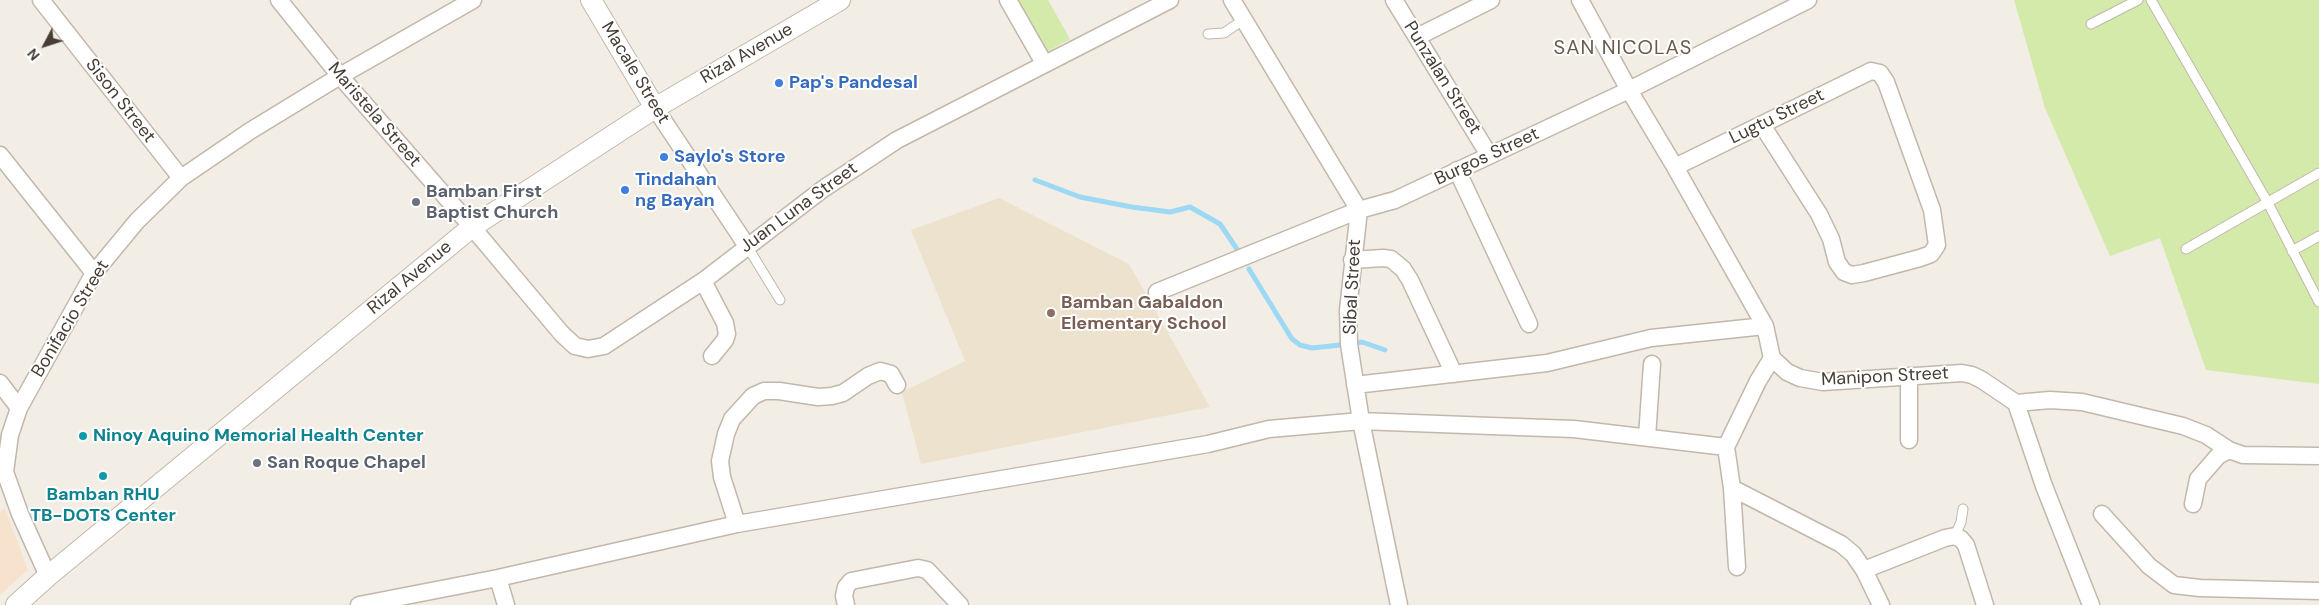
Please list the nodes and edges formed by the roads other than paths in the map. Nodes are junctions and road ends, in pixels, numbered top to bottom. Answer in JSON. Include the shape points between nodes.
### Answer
{"nodes":[{"id":1,"x":41,"y":0,"type":"edge"},
{"id":2,"x":279,"y":0,"type":"edge"},
{"id":3,"x":473,"y":0,"type":"edge"},
{"id":4,"x":591,"y":0,"type":"edge"},
{"id":5,"x":840,"y":0,"type":"edge"},
{"id":6,"x":1008,"y":0,"type":"edge"},
{"id":7,"x":1170,"y":0,"type":"edge"},
{"id":8,"x":1232,"y":0,"type":"edge"},
{"id":9,"x":1394,"y":0,"type":"edge"},
{"id":10,"x":1491,"y":0,"type":"edge"},
{"id":11,"x":1580,"y":0,"type":"edge"},
{"id":12,"x":1808,"y":0,"type":"edge"},
{"id":13,"x":2138,"y":0,"type":"edge"},
{"id":14,"x":2151,"y":0,"type":"edge"},
{"id":15,"x":1243,"y":20,"type":"junction"},
{"id":16,"x":2091,"y":24,"type":"dead end"},
{"id":17,"x":1208,"y":34,"type":"dead end"},
{"id":18,"x":1417,"y":37,"type":"junction"},
{"id":19,"x":1044,"y":63,"type":"junction"},
{"id":20,"x":340,"y":76,"type":"junction"},
{"id":21,"x":1629,"y":90,"type":"junction"},
{"id":22,"x":655,"y":108,"type":"junction"},
{"id":23,"x":1762,"y":125,"type":"junction"},
{"id":24,"x":0,"y":155,"type":"edge"},
{"id":25,"x":1489,"y":156,"type":"junction"},
{"id":26,"x":1675,"y":167,"type":"junction"},
{"id":27,"x":1457,"y":170,"type":"junction"},
{"id":28,"x":2319,"y":173,"type":"edge"},
{"id":29,"x":181,"y":178,"type":"junction"},
{"id":30,"x":2268,"y":203,"type":"junction"},
{"id":31,"x":1359,"y":210,"type":"junction"},
{"id":32,"x":472,"y":227,"type":"junction"},
{"id":33,"x":2319,"y":236,"type":"edge"},
{"id":34,"x":747,"y":246,"type":"junction"},
{"id":35,"x":2186,"y":249,"type":"dead end"},
{"id":36,"x":2292,"y":251,"type":"junction"},
{"id":37,"x":1352,"y":260,"type":"junction"},
{"id":38,"x":94,"y":273,"type":"junction"},
{"id":39,"x":703,"y":281,"type":"junction"},
{"id":40,"x":1157,"y":292,"type":"dead end"},
{"id":41,"x":780,"y":300,"type":"dead end"},
{"id":42,"x":2319,"y":302,"type":"edge"},
{"id":43,"x":1529,"y":324,"type":"dead end"},
{"id":44,"x":1765,"y":326,"type":"junction"},
{"id":45,"x":712,"y":356,"type":"dead end"},
{"id":46,"x":1772,"y":358,"type":"junction"},
{"id":47,"x":1652,"y":364,"type":"dead end"},
{"id":48,"x":1454,"y":374,"type":"junction"},
{"id":49,"x":1909,"y":376,"type":"junction"},
{"id":50,"x":0,"y":383,"type":"edge"},
{"id":51,"x":897,"y":385,"type":"dead end"},
{"id":52,"x":1355,"y":385,"type":"junction"},
{"id":53,"x":2016,"y":403,"type":"junction"},
{"id":54,"x":19,"y":408,"type":"junction"},
{"id":55,"x":1361,"y":421,"type":"junction"},
{"id":56,"x":1647,"y":437,"type":"junction"},
{"id":57,"x":1909,"y":440,"type":"dead end"},
{"id":58,"x":1726,"y":447,"type":"junction"},
{"id":59,"x":2236,"y":453,"type":"junction"},
{"id":60,"x":2319,"y":456,"type":"edge"},
{"id":61,"x":1732,"y":488,"type":"junction"},
{"id":62,"x":2193,"y":504,"type":"dead end"},
{"id":63,"x":1963,"y":509,"type":"dead end"},
{"id":64,"x":2102,"y":514,"type":"dead end"},
{"id":65,"x":737,"y":524,"type":"junction"},
{"id":66,"x":1955,"y":536,"type":"junction"},
{"id":67,"x":1737,"y":567,"type":"dead end"},
{"id":68,"x":1864,"y":570,"type":"junction"},
{"id":69,"x":48,"y":576,"type":"junction"},
{"id":70,"x":498,"y":578,"type":"junction"},
{"id":71,"x":2319,"y":591,"type":"edge"},
{"id":72,"x":16,"y":605,"type":"edge"},
{"id":73,"x":359,"y":605,"type":"edge"},
{"id":74,"x":506,"y":605,"type":"edge"},
{"id":75,"x":846,"y":605,"type":"edge"},
{"id":76,"x":960,"y":605,"type":"edge"},
{"id":77,"x":1399,"y":605,"type":"edge"},
{"id":78,"x":1881,"y":605,"type":"edge"},
{"id":79,"x":1985,"y":605,"type":"edge"},
{"id":80,"x":2091,"y":605,"type":"edge"}],
"edges":[{"from":1,"to":29,"type":"street","name":"Sison Street"},
{"from":2,"to":20,"type":"street","name":"Maristela Street"},
{"from":3,"to":20,"type":"street","name":"Bonifacio Street"},
{"from":4,"to":22,"type":"street","name":"Macale Street"},
{"from":5,"to":22,"type":"street","name":"Rizal Avenue"},
{"from":6,"to":19,"type":"street"},
{"from":7,"to":19,"type":"street","name":"Juan Luna Street"},
{"from":8,"to":15,"type":"street"},
{"from":9,"to":18,"type":"street","name":"Punzalan Street"},
{"from":10,"to":18,"type":"street"},
{"from":11,"to":21,"type":"street"},
{"from":12,"to":21,"type":"street","name":"Burgos Street"},
{"from":13,"to":16,"type":"lane"},
{"from":14,"to":30,"type":"lane"},
{"from":15,"to":17,"type":"lane","via":[[1224,33]]},
{"from":15,"to":31,"type":"street"},
{"from":18,"to":25,"type":"street","name":"Punzalan Street"},
{"from":19,"to":34,"type":"street","name":"Juan Luna Street","via":[[897,140],[823,189]]},
{"from":20,"to":29,"type":"street","name":"Bonifacio Street"},
{"from":20,"to":32,"type":"street","name":"Maristela Street"},
{"from":21,"to":25,"type":"street","name":"Burgos Street"},
{"from":21,"to":26,"type":"street"},
{"from":22,"to":32,"type":"street","name":"Rizal Avenue"},
{"from":22,"to":34,"type":"street","name":"Macale Street"},
{"from":23,"to":23,"type":"street","name":"Lugtu Street","via":[[1871,72],[1880,73],[1932,210],[1937,245],[1931,254],[1864,274],[1844,272],[1819,214]]},
{"from":23,"to":26,"type":"street","name":"Lugtu Street"},
{"from":24,"to":38,"type":"street"},
{"from":25,"to":27,"type":"street","name":"Burgos Street"},
{"from":26,"to":44,"type":"street"},
{"from":27,"to":31,"type":"street","name":"Burgos Street","via":[[1394,200]]},
{"from":27,"to":43,"type":"street"},
{"from":28,"to":30,"type":"lane"},
{"from":29,"to":38,"type":"street","name":"Bonifacio Street","via":[[137,221]]},
{"from":30,"to":35,"type":"lane"},
{"from":30,"to":36,"type":"lane"},
{"from":31,"to":37,"type":"street","name":"Sibal Street"},
{"from":31,"to":40,"type":"street","name":"Burgos Street"},
{"from":32,"to":39,"type":"street","name":"Juan Luna Street","via":[[562,334],[576,346],[588,349],[604,346]]},
{"from":32,"to":69,"type":"street","name":"Rizal Avenue"},
{"from":33,"to":36,"type":"lane"},
{"from":34,"to":39,"type":"street","name":"Juan Luna Street"},
{"from":34,"to":41,"type":"lane"},
{"from":36,"to":42,"type":"lane"},
{"from":37,"to":48,"type":"street","via":[[1391,259],[1403,269]]},
{"from":37,"to":52,"type":"street","name":"Sibal Street","via":[[1348,310]]},
{"from":38,"to":54,"type":"street","name":"Bonifacio Street"},
{"from":39,"to":45,"type":"street","via":[[725,323],[725,340]]},
{"from":44,"to":46,"type":"street"},
{"from":44,"to":48,"type":"street","via":[[1651,338],[1566,360]]},
{"from":46,"to":49,"type":"street","name":"Manipon Street","via":[[1787,372],[1823,382]]},
{"from":46,"to":58,"type":"street"},
{"from":47,"to":56,"type":"street"},
{"from":48,"to":52,"type":"street"},
{"from":49,"to":53,"type":"street","name":"Manipon Street","via":[[1949,372],[1972,374]]},
{"from":49,"to":57,"type":"street"},
{"from":50,"to":54,"type":"street"},
{"from":51,"to":65,"type":"street","via":[[891,374],[880,371],[832,396],[764,391],[741,406],[726,434],[720,461]]},
{"from":52,"to":55,"type":"street","name":"Sibal Street"},
{"from":53,"to":59,"type":"street","via":[[2082,402],[2183,426]]},
{"from":53,"to":80,"type":"street","via":[[2040,477]]},
{"from":54,"to":69,"type":"street","name":"Bonifacio Street","via":[[10,435],[5,472]]},
{"from":55,"to":56,"type":"street","via":[[1574,430]]},
{"from":55,"to":65,"type":"street","via":[[1269,429],[1208,444]]},
{"from":55,"to":77,"type":"street","name":"Sibal Street"},
{"from":56,"to":58,"type":"street"},
{"from":58,"to":61,"type":"street"},
{"from":59,"to":60,"type":"street"},
{"from":59,"to":62,"type":"street","via":[[2218,456],[2198,479]]},
{"from":61,"to":67,"type":"street"},
{"from":61,"to":68,"type":"street","via":[[1841,544]]},
{"from":63,"to":66,"type":"lane"},
{"from":64,"to":71,"type":"street","via":[[2149,566],[2174,585]]},
{"from":65,"to":70,"type":"street"},
{"from":66,"to":68,"type":"street"},
{"from":66,"to":79,"type":"street","via":[[1966,546]]},
{"from":68,"to":78,"type":"street"},
{"from":69,"to":72,"type":"street","name":"Rizal Avenue"},
{"from":70,"to":73,"type":"street"},
{"from":70,"to":74,"type":"street"},
{"from":75,"to":76,"type":"street","via":[[844,596],[851,581],[918,568],[934,576]]}]}
